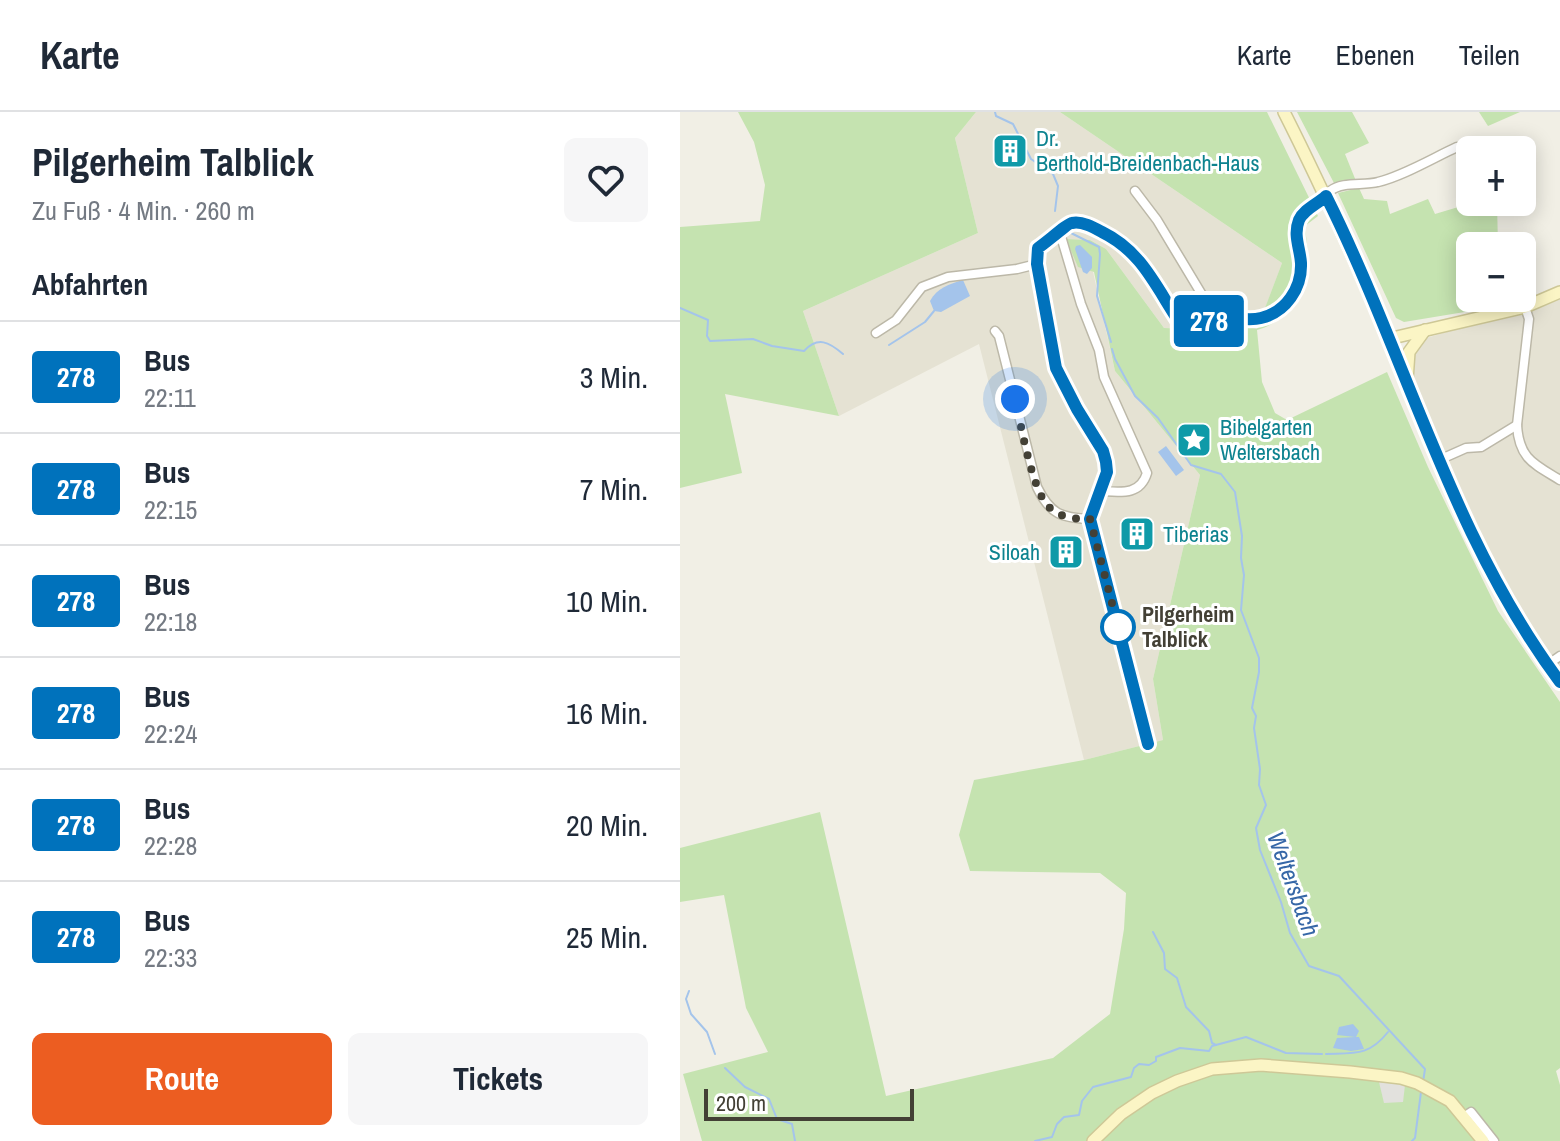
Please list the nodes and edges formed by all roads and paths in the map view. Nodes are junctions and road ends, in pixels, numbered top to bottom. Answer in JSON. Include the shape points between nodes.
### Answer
{"nodes":[{"id":1,"x":1284,"y":112,"type":"edge"},
{"id":2,"x":1456,"y":147,"type":"edge"},
{"id":3,"x":1135,"y":191,"type":"dead end"},
{"id":4,"x":1329,"y":201,"type":"junction"},
{"id":5,"x":1060,"y":233,"type":"junction"},
{"id":6,"x":1037,"y":264,"type":"junction"},
{"id":7,"x":1560,"y":292,"type":"edge"},
{"id":8,"x":1536,"y":302,"type":"edge"},
{"id":9,"x":1503,"y":312,"type":"edge"},
{"id":10,"x":1527,"y":312,"type":"edge"},
{"id":11,"x":1216,"y":318,"type":"junction"},
{"id":12,"x":1425,"y":330,"type":"junction"},
{"id":13,"x":995,"y":331,"type":"dead end"},
{"id":14,"x":876,"y":333,"type":"dead end"},
{"id":15,"x":1388,"y":339,"type":"junction"},
{"id":16,"x":1407,"y":382,"type":"junction"},
{"id":17,"x":1517,"y":425,"type":"junction"},
{"id":18,"x":1439,"y":460,"type":"junction"},
{"id":19,"x":1560,"y":480,"type":"edge"},
{"id":20,"x":1101,"y":491,"type":"junction"},
{"id":21,"x":1090,"y":519,"type":"junction"},
{"id":22,"x":1560,"y":656,"type":"edge"},
{"id":23,"x":1547,"y":665,"type":"junction"},
{"id":24,"x":1560,"y":682,"type":"edge"},
{"id":25,"x":1148,"y":744,"type":"dead end"},
{"id":26,"x":1465,"y":1116,"type":"junction"},
{"id":27,"x":1093,"y":1141,"type":"edge"},
{"id":28,"x":1483,"y":1141,"type":"edge"},
{"id":29,"x":1494,"y":1141,"type":"edge"}],
"edges":[{"from":1,"to":4,"type":"main road"},
{"from":2,"to":4,"type":"street","via":[[1379,182],[1333,189]]},
{"from":3,"to":11,"type":"street"},
{"from":4,"to":11,"type":"street","via":[[1300,217],[1300,273],[1287,302],[1263,318]]},
{"from":4,"to":15,"type":"main road"},
{"from":5,"to":6,"type":"street","via":[[1038,248]]},
{"from":5,"to":11,"type":"street","via":[[1073,222],[1114,238],[1133,251],[1178,320],[1190,326]]},
{"from":5,"to":20,"type":"street","via":[[1107,385],[1147,473],[1145,481],[1127,493]]},
{"from":6,"to":14,"type":"street","via":[[948,277],[922,287],[896,320]]},
{"from":6,"to":20,"type":"street","via":[[1056,368],[1103,451],[1107,472]]},
{"from":7,"to":8,"type":"main road"},
{"from":9,"to":12,"type":"main road"},
{"from":10,"to":17,"type":"street"},
{"from":12,"to":15,"type":"main road"},
{"from":12,"to":16,"type":"main road","via":[[1409,352]]},
{"from":13,"to":21,"type":"street","via":[[1037,487],[1051,510]]},
{"from":15,"to":16,"type":"main road"},
{"from":16,"to":18,"type":"main road"},
{"from":17,"to":18,"type":"street","via":[[1481,447]]},
{"from":17,"to":19,"type":"street","via":[[1524,454]]},
{"from":18,"to":23,"type":"main road","via":[[1494,580]]},
{"from":20,"to":21,"type":"street"},
{"from":21,"to":25,"type":"street"},
{"from":22,"to":23,"type":"street"},
{"from":23,"to":24,"type":"main road"},
{"from":26,"to":27,"type":"main road","via":[[1429,1088],[1401,1078],[1239,1065],[1212,1069],[1152,1093]]},
{"from":26,"to":28,"type":"main road"},
{"from":26,"to":29,"type":"street","via":[[1471,1112]]}]}
